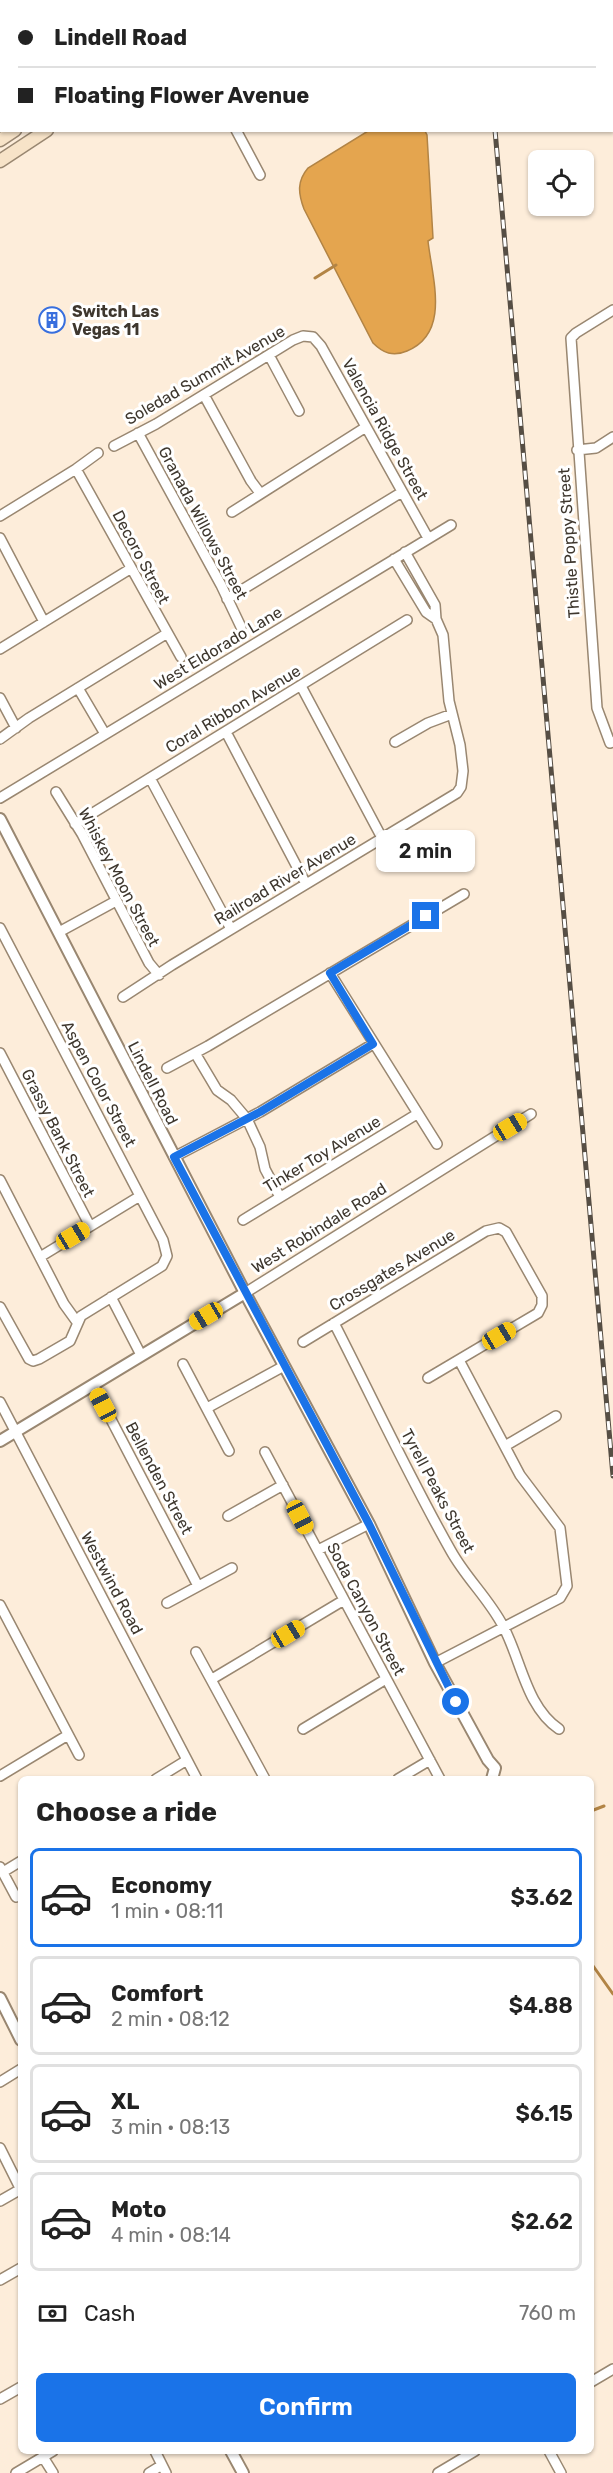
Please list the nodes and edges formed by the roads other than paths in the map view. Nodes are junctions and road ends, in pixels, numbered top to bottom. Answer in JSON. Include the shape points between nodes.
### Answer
{"nodes":[{"id":1,"x":44,"y":132,"type":"edge"},
{"id":2,"x":237,"y":132,"type":"edge"},
{"id":3,"x":0,"y":160,"type":"edge"},
{"id":4,"x":260,"y":175,"type":"dead end"},
{"id":5,"x":613,"y":310,"type":"edge"},
{"id":6,"x":313,"y":337,"type":"joint"},
{"id":7,"x":269,"y":355,"type":"junction"},
{"id":8,"x":204,"y":395,"type":"junction"},
{"id":9,"x":299,"y":411,"type":"dead end"},
{"id":10,"x":366,"y":427,"type":"junction"},
{"id":11,"x":138,"y":433,"type":"junction"},
{"id":12,"x":613,"y":437,"type":"edge"},
{"id":13,"x":114,"y":446,"type":"dead end"},
{"id":14,"x":577,"y":450,"type":"junction"},
{"id":15,"x":98,"y":453,"type":"dead end"},
{"id":16,"x":76,"y":469,"type":"junction"},
{"id":17,"x":402,"y":492,"type":"junction"},
{"id":18,"x":260,"y":493,"type":"junction"},
{"id":19,"x":232,"y":512,"type":"dead end"},
{"id":20,"x":0,"y":516,"type":"edge"},
{"id":21,"x":451,"y":525,"type":"dead end"},
{"id":22,"x":0,"y":538,"type":"edge"},
{"id":23,"x":428,"y":538,"type":"junction"},
{"id":24,"x":405,"y":552,"type":"junction"},
{"id":25,"x":394,"y":559,"type":"junction"},
{"id":26,"x":130,"y":569,"type":"junction"},
{"id":27,"x":227,"y":599,"type":"junction"},
{"id":28,"x":436,"y":619,"type":"junction"},
{"id":29,"x":407,"y":620,"type":"dead end"},
{"id":30,"x":44,"y":622,"type":"junction"},
{"id":31,"x":241,"y":627,"type":"dead end"},
{"id":32,"x":166,"y":634,"type":"junction"},
{"id":33,"x":0,"y":649,"type":"edge"},
{"id":34,"x":181,"y":657,"type":"dead end"},
{"id":35,"x":301,"y":686,"type":"junction"},
{"id":36,"x":78,"y":688,"type":"junction"},
{"id":37,"x":0,"y":698,"type":"edge"},
{"id":38,"x":452,"y":714,"type":"junction"},
{"id":39,"x":16,"y":728,"type":"junction"},
{"id":40,"x":226,"y":732,"type":"junction"},
{"id":41,"x":105,"y":734,"type":"junction"},
{"id":42,"x":0,"y":739,"type":"edge"},
{"id":43,"x":395,"y":742,"type":"dead end"},
{"id":44,"x":612,"y":743,"type":"edge"},
{"id":45,"x":150,"y":778,"type":"junction"},
{"id":46,"x":56,"y":792,"type":"dead end"},
{"id":47,"x":0,"y":798,"type":"edge"},
{"id":48,"x":0,"y":819,"type":"edge"},
{"id":49,"x":75,"y":824,"type":"junction"},
{"id":50,"x":382,"y":838,"type":"junction"},
{"id":51,"x":306,"y":884,"type":"junction"},
{"id":52,"x":464,"y":894,"type":"dead end"},
{"id":53,"x":116,"y":901,"type":"junction"},
{"id":54,"x":0,"y":928,"type":"edge"},
{"id":55,"x":231,"y":929,"type":"junction"},
{"id":56,"x":59,"y":932,"type":"junction"},
{"id":57,"x":330,"y":973,"type":"junction"},
{"id":58,"x":159,"y":975,"type":"junction"},
{"id":59,"x":123,"y":997,"type":"dead end"},
{"id":60,"x":373,"y":1044,"type":"junction"},
{"id":61,"x":0,"y":1053,"type":"edge"},
{"id":62,"x":195,"y":1053,"type":"junction"},
{"id":63,"x":167,"y":1068,"type":"dead end"},
{"id":64,"x":417,"y":1114,"type":"junction"},
{"id":65,"x":531,"y":1114,"type":"dead end"},
{"id":66,"x":247,"y":1119,"type":"junction"},
{"id":67,"x":437,"y":1144,"type":"dead end"},
{"id":68,"x":174,"y":1157,"type":"junction"},
{"id":69,"x":0,"y":1180,"type":"edge"},
{"id":70,"x":140,"y":1196,"type":"junction"},
{"id":71,"x":280,"y":1197,"type":"junction"},
{"id":72,"x":243,"y":1220,"type":"dead end"},
{"id":73,"x":90,"y":1226,"type":"junction"},
{"id":74,"x":40,"y":1257,"type":"junction"},
{"id":75,"x":245,"y":1293,"type":"junction"},
{"id":76,"x":111,"y":1297,"type":"junction"},
{"id":77,"x":0,"y":1307,"type":"edge"},
{"id":78,"x":76,"y":1322,"type":"junction"},
{"id":79,"x":334,"y":1323,"type":"junction"},
{"id":80,"x":303,"y":1342,"type":"dead end"},
{"id":81,"x":141,"y":1355,"type":"junction"},
{"id":82,"x":459,"y":1360,"type":"junction"},
{"id":83,"x":183,"y":1364,"type":"dead end"},
{"id":84,"x":285,"y":1366,"type":"junction"},
{"id":85,"x":428,"y":1378,"type":"dead end"},
{"id":86,"x":93,"y":1384,"type":"junction"},
{"id":87,"x":0,"y":1402,"type":"edge"},
{"id":88,"x":207,"y":1408,"type":"junction"},
{"id":89,"x":556,"y":1416,"type":"dead end"},
{"id":90,"x":15,"y":1431,"type":"junction"},
{"id":91,"x":0,"y":1441,"type":"edge"},
{"id":92,"x":505,"y":1446,"type":"junction"},
{"id":93,"x":230,"y":1451,"type":"dead end"},
{"id":94,"x":265,"y":1452,"type":"dead end"},
{"id":95,"x":283,"y":1485,"type":"junction"},
{"id":96,"x":228,"y":1516,"type":"dead end"},
{"id":97,"x":369,"y":1524,"type":"junction"},
{"id":98,"x":318,"y":1550,"type":"junction"},
{"id":99,"x":232,"y":1568,"type":"dead end"},
{"id":100,"x":198,"y":1586,"type":"junction"},
{"id":101,"x":344,"y":1600,"type":"junction"},
{"id":102,"x":166,"y":1602,"type":"dead end"},
{"id":103,"x":0,"y":1605,"type":"edge"},
{"id":104,"x":504,"y":1627,"type":"junction"},
{"id":105,"x":196,"y":1652,"type":"dead end"},
{"id":106,"x":435,"y":1663,"type":"junction"},
{"id":107,"x":212,"y":1679,"type":"junction"},
{"id":108,"x":386,"y":1679,"type":"junction"},
{"id":109,"x":559,"y":1728,"type":"dead end"},
{"id":110,"x":303,"y":1729,"type":"dead end"},
{"id":111,"x":68,"y":1735,"type":"junction"},
{"id":112,"x":79,"y":1755,"type":"dead end"},
{"id":113,"x":187,"y":1760,"type":"junction"},
{"id":114,"x":430,"y":1760,"type":"junction"},
{"id":115,"x":0,"y":1776,"type":"edge"},
{"id":116,"x":161,"y":1776,"type":"edge"},
{"id":117,"x":195,"y":1776,"type":"edge"},
{"id":118,"x":263,"y":1776,"type":"edge"},
{"id":119,"x":403,"y":1776,"type":"edge"},
{"id":120,"x":438,"y":1776,"type":"edge"},
{"id":121,"x":493,"y":1776,"type":"edge"},
{"id":122,"x":18,"y":1862,"type":"edge"},
{"id":123,"x":1,"y":1869,"type":"edge"},
{"id":124,"x":16,"y":1897,"type":"dead end"},
{"id":125,"x":0,"y":1998,"type":"edge"},
{"id":126,"x":18,"y":2034,"type":"edge"},
{"id":127,"x":18,"y":2071,"type":"edge"},
{"id":128,"x":0,"y":2082,"type":"edge"},
{"id":129,"x":0,"y":2148,"type":"edge"},
{"id":130,"x":18,"y":2183,"type":"edge"},
{"id":131,"x":18,"y":2191,"type":"edge"},
{"id":132,"x":0,"y":2201,"type":"edge"},
{"id":133,"x":18,"y":2270,"type":"edge"},
{"id":134,"x":0,"y":2280,"type":"edge"},
{"id":135,"x":613,"y":2369,"type":"edge"},
{"id":136,"x":594,"y":2380,"type":"edge"},
{"id":137,"x":18,"y":2389,"type":"edge"},
{"id":138,"x":0,"y":2399,"type":"edge"},
{"id":139,"x":48,"y":2454,"type":"edge"},
{"id":140,"x":156,"y":2454,"type":"edge"},
{"id":141,"x":233,"y":2454,"type":"edge"},
{"id":142,"x":470,"y":2454,"type":"edge"},
{"id":143,"x":551,"y":2454,"type":"edge"},
{"id":144,"x":43,"y":2457,"type":"junction"},
{"id":145,"x":164,"y":2469,"type":"edge"},
{"id":146,"x":16,"y":2473,"type":"edge"},
{"id":147,"x":53,"y":2473,"type":"edge"},
{"id":148,"x":149,"y":2473,"type":"edge"},
{"id":149,"x":243,"y":2473,"type":"edge"},
{"id":150,"x":438,"y":2473,"type":"edge"},
{"id":151,"x":561,"y":2473,"type":"edge"}],
"edges":[{"from":1,"to":3,"type":"main road"},
{"from":2,"to":4,"type":"street"},
{"from":5,"to":14,"type":"street","name":"Thistle Poppy Street","via":[[571,338]]},
{"from":6,"to":7,"type":"street","name":"Soledad Summit Avenue","via":[[303,336]]},
{"from":6,"to":10,"type":"street","name":"Valencia Ridge Street"},
{"from":7,"to":8,"type":"street","name":"Soledad Summit Avenue"},
{"from":7,"to":9,"type":"street"},
{"from":8,"to":11,"type":"street","name":"Soledad Summit Avenue"},
{"from":8,"to":18,"type":"street"},
{"from":10,"to":17,"type":"street","name":"Valencia Ridge Street"},
{"from":10,"to":18,"type":"street"},
{"from":11,"to":13,"type":"street","name":"Soledad Summit Avenue"},
{"from":11,"to":27,"type":"street","name":"Granada Willows Street"},
{"from":12,"to":14,"type":"street","via":[[596,448]]},
{"from":14,"to":44,"type":"street","name":"Thistle Poppy Street","via":[[597,708]]},
{"from":15,"to":16,"type":"street"},
{"from":16,"to":20,"type":"street"},
{"from":16,"to":26,"type":"street","name":"Decoro Street"},
{"from":17,"to":23,"type":"street","name":"Valencia Ridge Street"},
{"from":17,"to":27,"type":"street"},
{"from":18,"to":19,"type":"street"},
{"from":21,"to":23,"type":"street","name":"West Eldorado Lane"},
{"from":22,"to":30,"type":"street"},
{"from":23,"to":24,"type":"street","name":"West Eldorado Lane"},
{"from":24,"to":25,"type":"street","name":"West Eldorado Lane"},
{"from":24,"to":28,"type":"street","via":[[435,604]]},
{"from":25,"to":28,"type":"street","via":[[426,612]]},
{"from":25,"to":41,"type":"street","name":"West Eldorado Lane"},
{"from":26,"to":30,"type":"street"},
{"from":26,"to":32,"type":"street","name":"Decoro Street"},
{"from":27,"to":31,"type":"street","name":"Granada Willows Street"},
{"from":28,"to":38,"type":"street","via":[[443,635]]},
{"from":29,"to":35,"type":"street","name":"Coral Ribbon Avenue"},
{"from":30,"to":33,"type":"street"},
{"from":32,"to":34,"type":"street","name":"Decoro Street"},
{"from":32,"to":36,"type":"street"},
{"from":35,"to":40,"type":"street","name":"Coral Ribbon Avenue"},
{"from":35,"to":50,"type":"street"},
{"from":36,"to":39,"type":"street"},
{"from":36,"to":41,"type":"street"},
{"from":37,"to":39,"type":"street"},
{"from":38,"to":43,"type":"street"},
{"from":38,"to":50,"type":"street","name":"Railroad River Avenue","via":[[460,745],[461,787]]},
{"from":39,"to":42,"type":"street"},
{"from":40,"to":45,"type":"street","name":"Coral Ribbon Avenue"},
{"from":40,"to":51,"type":"street"},
{"from":41,"to":47,"type":"street","name":"West Eldorado Lane"},
{"from":45,"to":49,"type":"street","name":"Coral Ribbon Avenue"},
{"from":45,"to":55,"type":"street"},
{"from":46,"to":49,"type":"street","name":"Whiskey Moon Street"},
{"from":48,"to":56,"type":"street","name":"Lindell Road"},
{"from":49,"to":53,"type":"street","name":"Whiskey Moon Street"},
{"from":50,"to":51,"type":"street","name":"Railroad River Avenue"},
{"from":51,"to":55,"type":"street","name":"Railroad River Avenue"},
{"from":52,"to":57,"type":"street"},
{"from":53,"to":56,"type":"street"},
{"from":53,"to":58,"type":"street","name":"Whiskey Moon Street"},
{"from":54,"to":70,"type":"street","name":"Aspen Color Street"},
{"from":55,"to":58,"type":"street","name":"Railroad River Avenue"},
{"from":56,"to":68,"type":"street","name":"Lindell Road"},
{"from":57,"to":60,"type":"street"},
{"from":57,"to":62,"type":"street"},
{"from":58,"to":59,"type":"street","name":"Railroad River Avenue"},
{"from":60,"to":64,"type":"street"},
{"from":60,"to":66,"type":"street"},
{"from":61,"to":73,"type":"street","name":"Grassy Bank Street"},
{"from":62,"to":63,"type":"street"},
{"from":62,"to":66,"type":"street","via":[[217,1090]]},
{"from":64,"to":67,"type":"street"},
{"from":64,"to":71,"type":"street","name":"Tinker Toy Avenue"},
{"from":65,"to":75,"type":"street","name":"West Robindale Road"},
{"from":66,"to":68,"type":"street"},
{"from":66,"to":71,"type":"street"},
{"from":68,"to":75,"type":"street","name":"Lindell Road"},
{"from":69,"to":74,"type":"street"},
{"from":70,"to":73,"type":"street"},
{"from":70,"to":76,"type":"street","name":"Aspen Color Street","via":[[167,1256],[162,1266]]},
{"from":71,"to":72,"type":"street","name":"Tinker Toy Avenue"},
{"from":73,"to":74,"type":"street"},
{"from":74,"to":78,"type":"street"},
{"from":75,"to":81,"type":"street","name":"West Robindale Road"},
{"from":75,"to":84,"type":"street","name":"Lindell Road"},
{"from":76,"to":78,"type":"street"},
{"from":76,"to":81,"type":"street"},
{"from":77,"to":78,"type":"street","via":[[33,1361],[70,1341]]},
{"from":79,"to":80,"type":"street","name":"Crossgates Avenue"},
{"from":79,"to":82,"type":"street","name":"Crossgates Avenue","via":[[486,1231],[499,1228],[506,1232],[542,1296],[542,1305],[538,1313]]},
{"from":79,"to":104,"type":"street","name":"Tyrell Peaks Street","via":[[452,1553]]},
{"from":81,"to":86,"type":"street","name":"West Robindale Road"},
{"from":82,"to":85,"type":"street"},
{"from":82,"to":92,"type":"street"},
{"from":83,"to":88,"type":"street"},
{"from":84,"to":88,"type":"street"},
{"from":84,"to":97,"type":"street","name":"Lindell Road"},
{"from":86,"to":90,"type":"street","name":"West Robindale Road"},
{"from":86,"to":100,"type":"street","name":"Bellenden Street"},
{"from":87,"to":90,"type":"street","name":"Westwind Road"},
{"from":88,"to":93,"type":"street"},
{"from":89,"to":92,"type":"street"},
{"from":90,"to":91,"type":"street","name":"West Robindale Road"},
{"from":90,"to":113,"type":"street","name":"Westwind Road"},
{"from":92,"to":104,"type":"street","via":[[527,1486],[560,1528],[567,1586],[560,1598]]},
{"from":94,"to":95,"type":"street","name":"Soda Canyon Street"},
{"from":95,"to":96,"type":"street"},
{"from":95,"to":98,"type":"street","name":"Soda Canyon Street"},
{"from":97,"to":98,"type":"street"},
{"from":97,"to":106,"type":"street","name":"Lindell Road"},
{"from":98,"to":101,"type":"street","name":"Soda Canyon Street"},
{"from":99,"to":100,"type":"street"},
{"from":100,"to":102,"type":"street"},
{"from":101,"to":107,"type":"street"},
{"from":101,"to":108,"type":"street","name":"Soda Canyon Street"},
{"from":103,"to":111,"type":"street"},
{"from":104,"to":106,"type":"street"},
{"from":104,"to":109,"type":"street","name":"Tyrell Peaks Street","via":[[535,1702],[544,1717]]},
{"from":105,"to":107,"type":"street"},
{"from":106,"to":121,"type":"street","name":"Lindell Road","via":[[495,1768]]},
{"from":107,"to":118,"type":"street"},
{"from":108,"to":110,"type":"street"},
{"from":108,"to":114,"type":"street","name":"Soda Canyon Street"},
{"from":111,"to":112,"type":"street"},
{"from":111,"to":115,"type":"street"},
{"from":113,"to":116,"type":"street"},
{"from":113,"to":117,"type":"street","name":"Westwind Road"},
{"from":114,"to":119,"type":"street"},
{"from":114,"to":120,"type":"street","name":"Soda Canyon Street"},
{"from":122,"to":123,"type":"street"},
{"from":123,"to":124,"type":"street"},
{"from":125,"to":126,"type":"street"},
{"from":127,"to":128,"type":"street"},
{"from":129,"to":130,"type":"street"},
{"from":131,"to":132,"type":"street"},
{"from":133,"to":134,"type":"street"},
{"from":135,"to":136,"type":"street"},
{"from":137,"to":138,"type":"street"},
{"from":139,"to":144,"type":"street"},
{"from":140,"to":145,"type":"street"},
{"from":141,"to":149,"type":"street"},
{"from":142,"to":150,"type":"street"},
{"from":143,"to":151,"type":"street"},
{"from":144,"to":146,"type":"street"},
{"from":144,"to":147,"type":"street"},
{"from":145,"to":148,"type":"street"}]}
